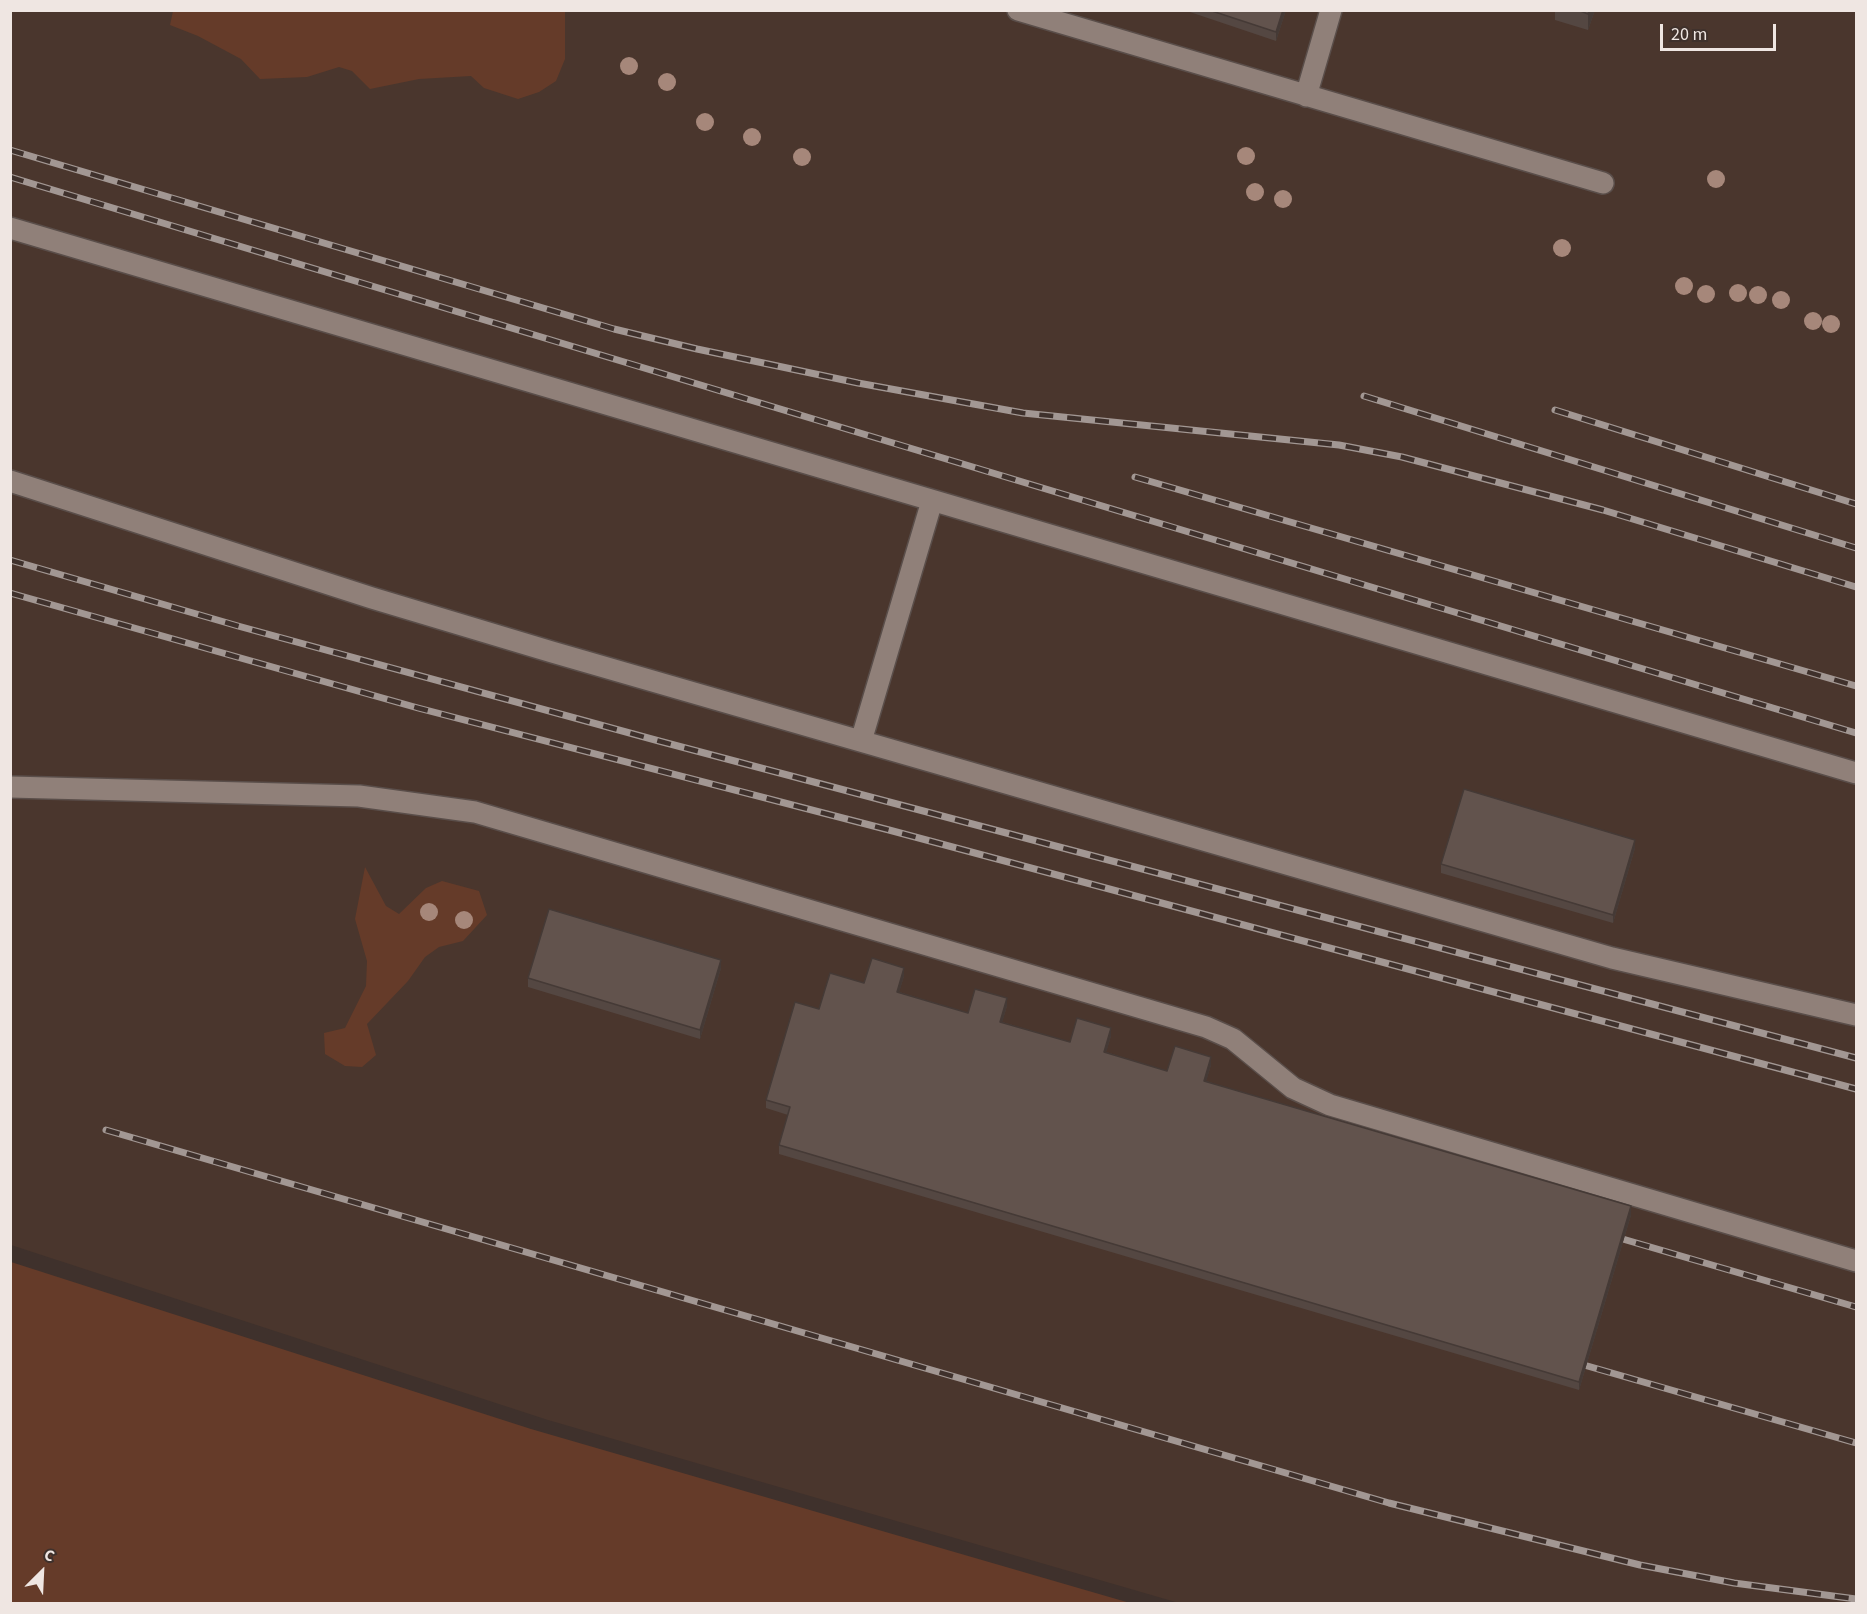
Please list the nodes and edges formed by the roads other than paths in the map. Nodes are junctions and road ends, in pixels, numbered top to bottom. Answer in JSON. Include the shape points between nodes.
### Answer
{"nodes":[{"id":1,"x":1018,"y":10,"type":"edge"},
{"id":2,"x":1331,"y":10,"type":"edge"},
{"id":3,"x":1306,"y":96,"type":"junction"},
{"id":4,"x":1604,"y":183,"type":"dead end"},
{"id":5,"x":10,"y":228,"type":"edge"},
{"id":6,"x":10,"y":481,"type":"edge"},
{"id":7,"x":932,"y":501,"type":"junction"},
{"id":8,"x":861,"y":741,"type":"junction"},
{"id":9,"x":1857,"y":773,"type":"edge"},
{"id":10,"x":10,"y":788,"type":"edge"},
{"id":11,"x":1857,"y":1016,"type":"edge"},
{"id":12,"x":1857,"y":1261,"type":"edge"}],
"edges":[{"from":1,"to":3,"type":"lane"},
{"from":2,"to":3,"type":"lane"},
{"from":3,"to":4,"type":"lane"},
{"from":5,"to":7,"type":"lane"},
{"from":6,"to":8,"type":"lane","via":[[372,598]]},
{"from":7,"to":8,"type":"lane"},
{"from":7,"to":9,"type":"lane"},
{"from":8,"to":11,"type":"lane","via":[[1612,958]]},
{"from":10,"to":12,"type":"lane","via":[[358,796],[475,812],[1206,1027],[1233,1039],[1293,1088],[1330,1105]]}]}
